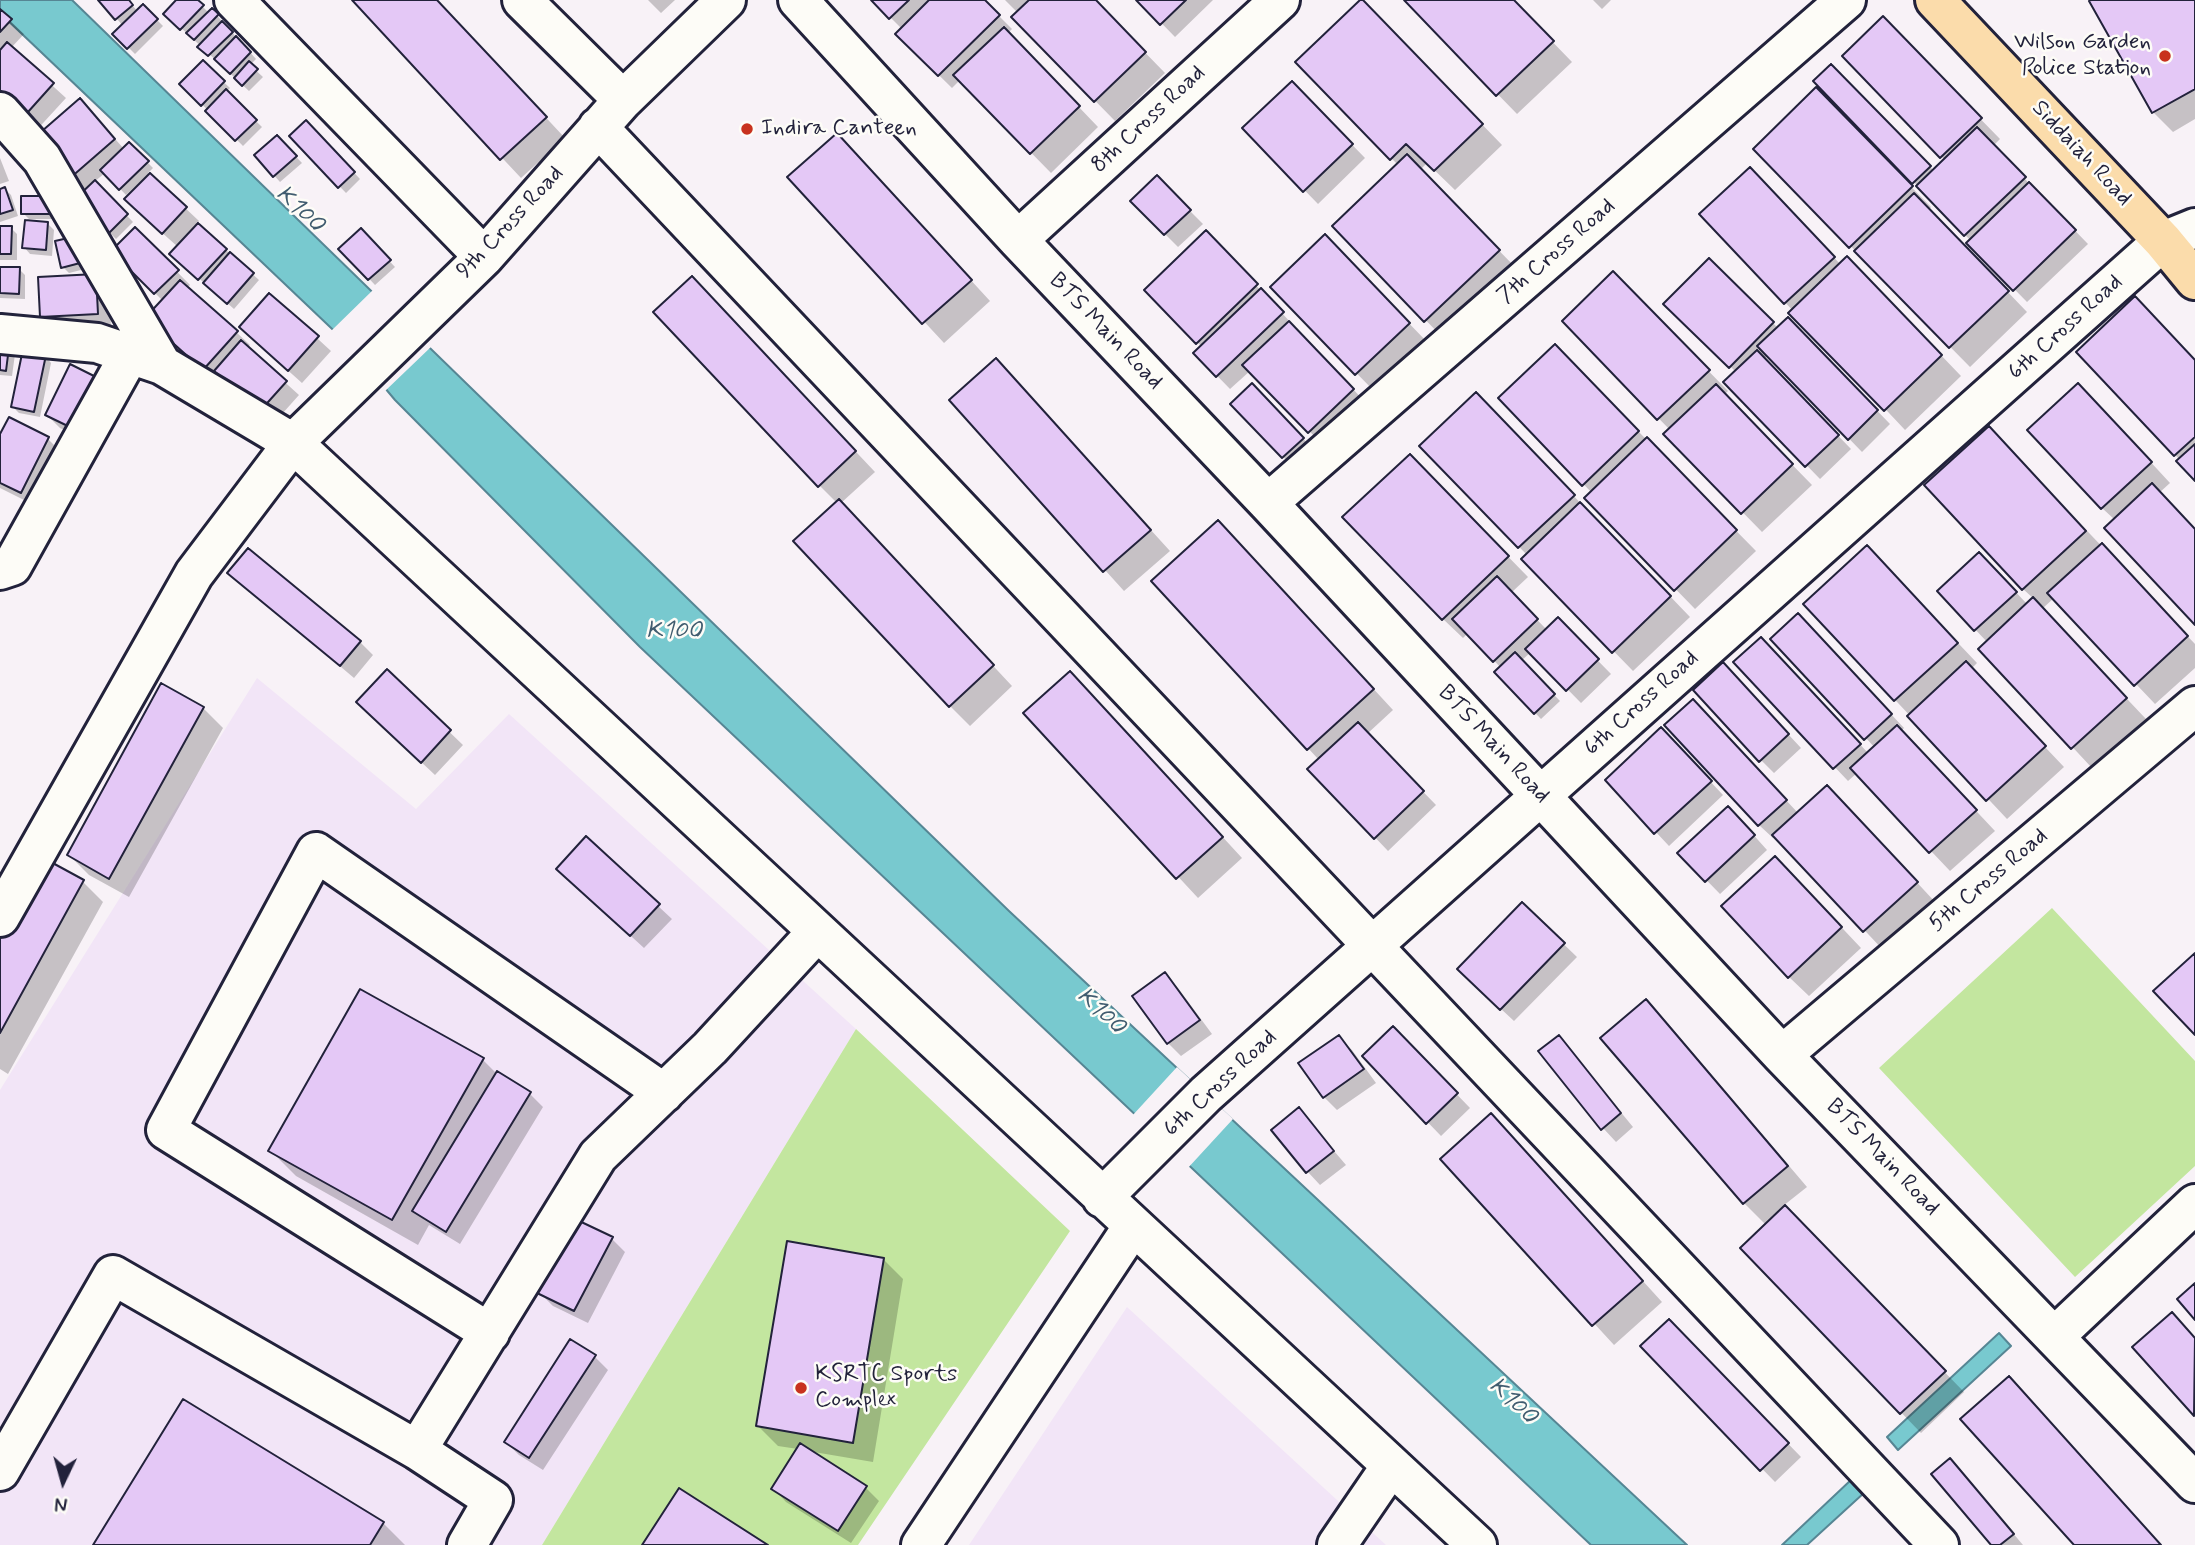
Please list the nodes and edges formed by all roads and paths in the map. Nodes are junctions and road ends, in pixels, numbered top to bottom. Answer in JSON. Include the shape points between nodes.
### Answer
{"nodes":[{"id":1,"x":234,"y":0,"type":"edge"},
{"id":2,"x":522,"y":0,"type":"edge"},
{"id":3,"x":726,"y":0,"type":"edge"},
{"id":4,"x":799,"y":0,"type":"edge"},
{"id":5,"x":1280,"y":0,"type":"edge"},
{"id":6,"x":1846,"y":0,"type":"edge"},
{"id":7,"x":1934,"y":0,"type":"edge"},
{"id":8,"x":0,"y":112,"type":"edge"},
{"id":9,"x":610,"y":114,"type":"junction"},
{"id":10,"x":2179,"y":235,"type":"edge"},
{"id":11,"x":1018,"y":240,"type":"junction"},
{"id":12,"x":484,"y":257,"type":"junction"},
{"id":13,"x":2195,"y":280,"type":"edge"},
{"id":14,"x":0,"y":334,"type":"edge"},
{"id":15,"x":146,"y":360,"type":"junction"},
{"id":16,"x":293,"y":443,"type":"junction"},
{"id":17,"x":1268,"y":503,"type":"junction"},
{"id":18,"x":4,"y":558,"type":"edge"},
{"id":19,"x":2195,"y":706,"type":"edge"},
{"id":20,"x":1539,"y":795,"type":"junction"},
{"id":21,"x":0,"y":917,"type":"edge"},
{"id":22,"x":817,"y":932,"type":"junction"},
{"id":23,"x":1372,"y":946,"type":"junction"},
{"id":24,"x":1782,"y":1055,"type":"junction"},
{"id":25,"x":664,"y":1093,"type":"junction"},
{"id":26,"x":1102,"y":1198,"type":"junction"},
{"id":27,"x":2195,"y":1204,"type":"edge"},
{"id":28,"x":1133,"y":1226,"type":"junction"},
{"id":29,"x":490,"y":1333,"type":"junction"},
{"id":30,"x":2054,"y":1337,"type":"junction"},
{"id":31,"x":418,"y":1450,"type":"junction"},
{"id":32,"x":1391,"y":1466,"type":"junction"},
{"id":33,"x":0,"y":1471,"type":"edge"},
{"id":34,"x":2195,"y":1483,"type":"edge"},
{"id":35,"x":467,"y":1545,"type":"edge"},
{"id":36,"x":921,"y":1545,"type":"edge"},
{"id":37,"x":1338,"y":1545,"type":"edge"},
{"id":38,"x":1477,"y":1545,"type":"edge"},
{"id":39,"x":1938,"y":1545,"type":"edge"}],
"edges":[{"from":1,"to":12,"type":"street"},
{"from":2,"to":9,"type":"street"},
{"from":3,"to":9,"type":"street","name":"9th Cross Road"},
{"from":4,"to":11,"type":"street","name":"BTS Main Road"},
{"from":5,"to":11,"type":"street","name":"8th Cross Road"},
{"from":6,"to":17,"type":"street","name":"7th Cross Road"},
{"from":7,"to":10,"type":"main road","name":"Siddaiah Road"},
{"from":8,"to":15,"type":"street","via":[[42,159]]},
{"from":9,"to":12,"type":"street","name":"9th Cross Road"},
{"from":9,"to":23,"type":"street"},
{"from":10,"to":13,"type":"main road","name":"Siddaiah Road"},
{"from":10,"to":20,"type":"street","name":"6th Cross Road"},
{"from":11,"to":17,"type":"street","name":"BTS Main Road"},
{"from":12,"to":16,"type":"street","name":"9th Cross Road"},
{"from":14,"to":15,"type":"street","via":[[97,343]]},
{"from":15,"to":16,"type":"street"},
{"from":15,"to":18,"type":"street"},
{"from":16,"to":21,"type":"street","name":"9th Cross Road","via":[[194,573]]},
{"from":16,"to":22,"type":"street"},
{"from":17,"to":20,"type":"street","name":"BTS Main Road"},
{"from":19,"to":24,"type":"street","name":"5th Cross Road"},
{"from":20,"to":23,"type":"street","name":"6th Cross Road"},
{"from":20,"to":24,"type":"street","name":"BTS Main Road"},
{"from":22,"to":25,"type":"street"},
{"from":22,"to":26,"type":"street"},
{"from":23,"to":26,"type":"street","name":"6th Cross Road","via":[[1206,1094]]},
{"from":23,"to":39,"type":"street"},
{"from":24,"to":30,"type":"street","name":"BTS Main Road"},
{"from":25,"to":29,"type":"street","via":[[598,1156]]},
{"from":25,"to":29,"type":"street","via":[[316,852],[166,1130]]},
{"from":26,"to":28,"type":"street"},
{"from":27,"to":30,"type":"street"},
{"from":28,"to":32,"type":"street"},
{"from":28,"to":36,"type":"street"},
{"from":29,"to":31,"type":"street"},
{"from":30,"to":34,"type":"street","name":"BTS Main Road"},
{"from":31,"to":33,"type":"street","via":[[113,1275]]},
{"from":31,"to":35,"type":"street","via":[[493,1500]]},
{"from":32,"to":37,"type":"street"},
{"from":32,"to":38,"type":"street"}]}
